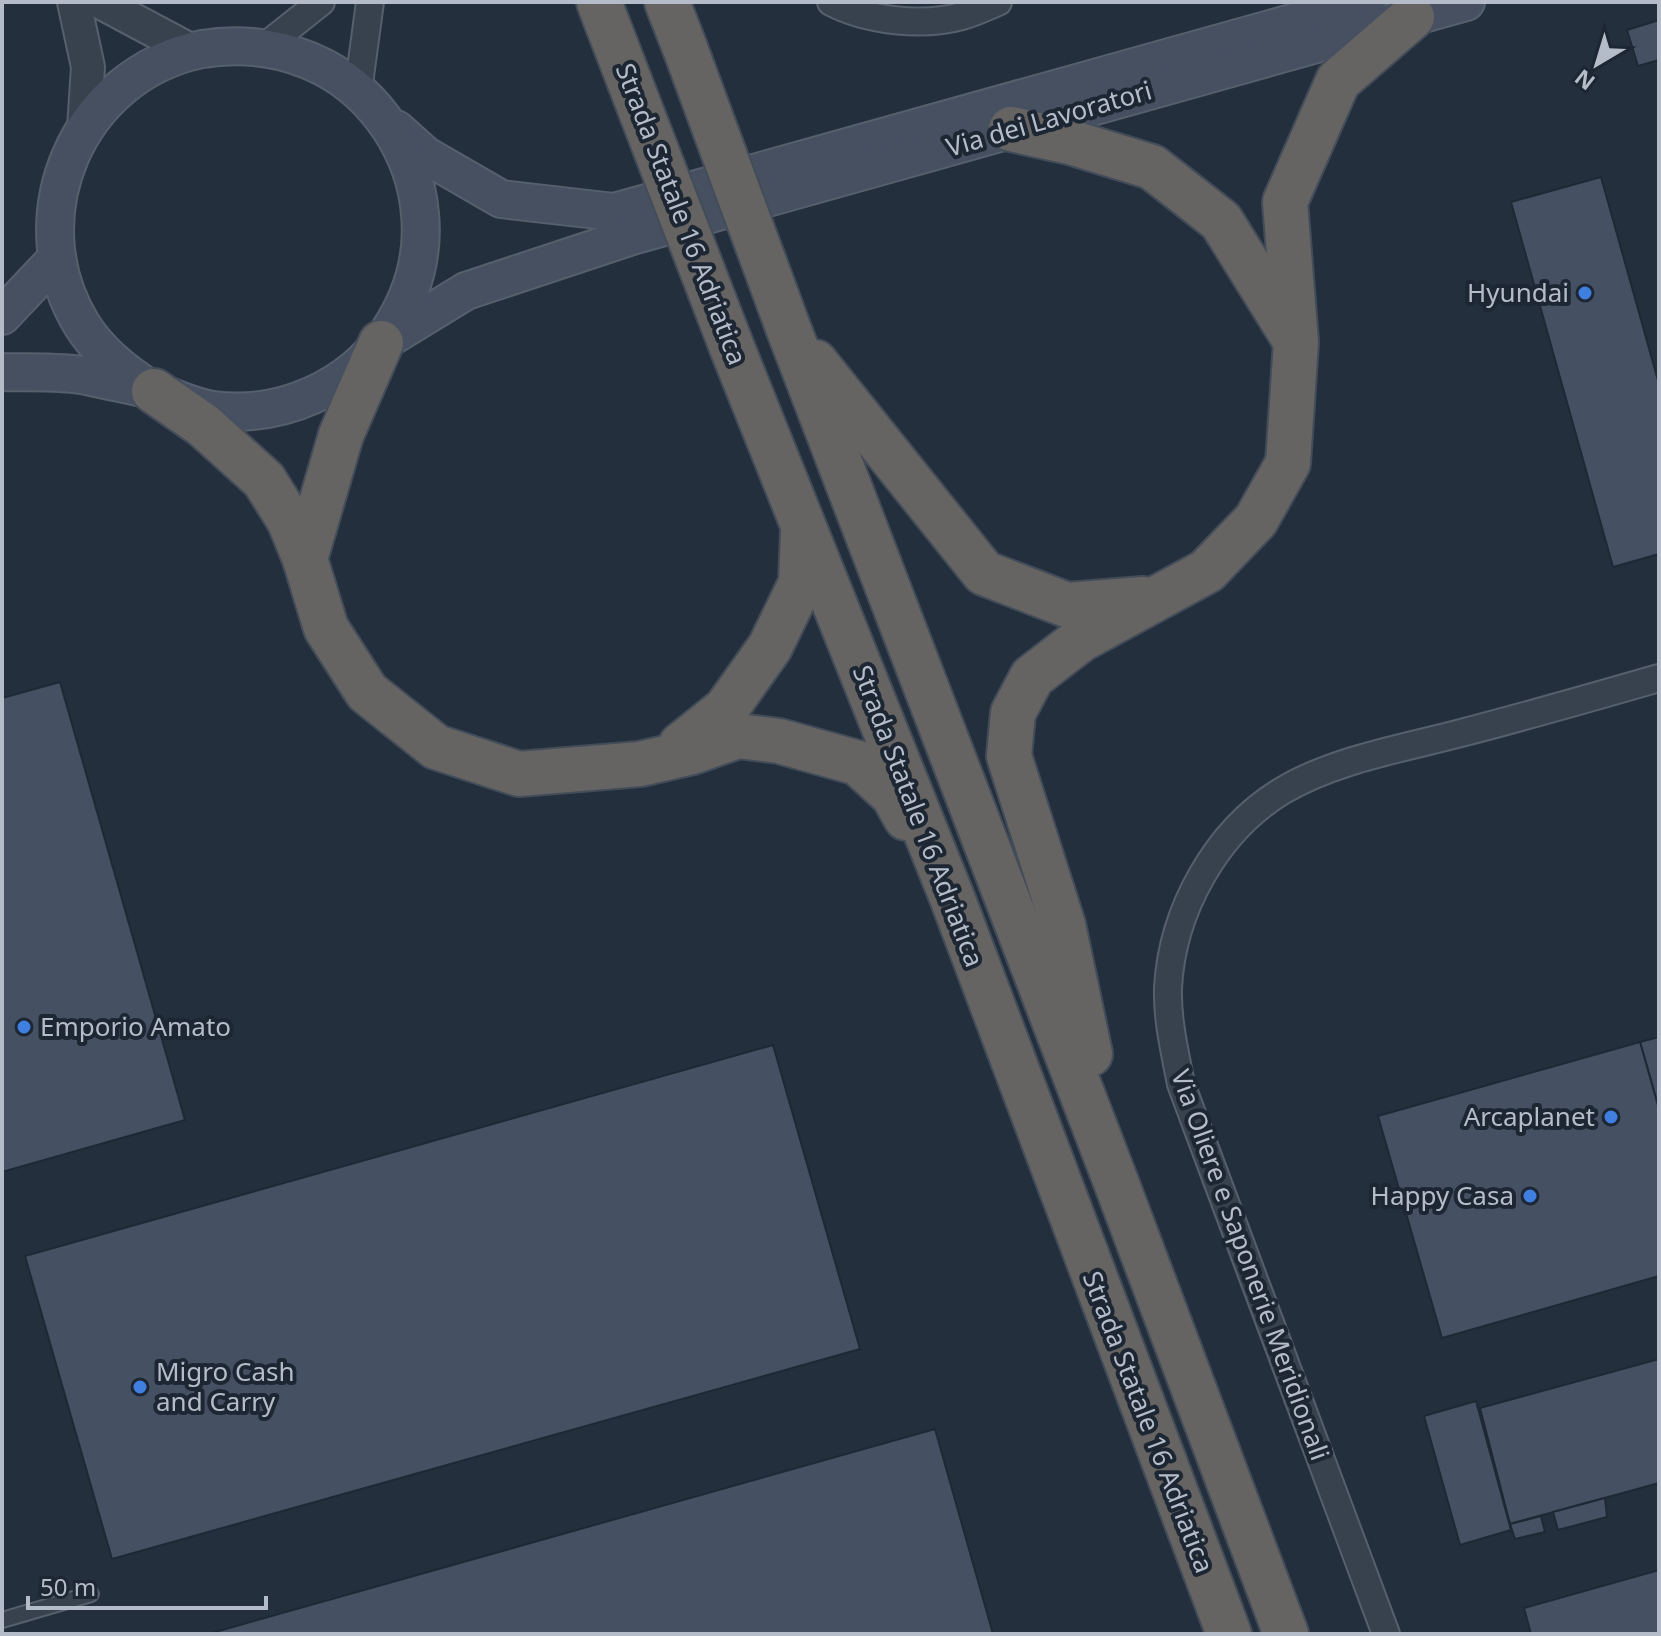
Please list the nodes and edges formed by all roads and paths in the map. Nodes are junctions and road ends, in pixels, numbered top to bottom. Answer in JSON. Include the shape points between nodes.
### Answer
{"nodes":[{"id":1,"x":74,"y":2,"type":"edge"},
{"id":2,"x":100,"y":2,"type":"edge"},
{"id":3,"x":321,"y":2,"type":"edge"},
{"id":4,"x":370,"y":2,"type":"edge"},
{"id":5,"x":599,"y":2,"type":"edge"},
{"id":6,"x":667,"y":2,"type":"edge"},
{"id":7,"x":831,"y":2,"type":"edge"},
{"id":8,"x":998,"y":2,"type":"edge"},
{"id":9,"x":1367,"y":2,"type":"edge"},
{"id":10,"x":1466,"y":2,"type":"edge"},
{"id":11,"x":1412,"y":17,"type":"junction"},
{"id":12,"x":263,"y":48,"type":"junction"},
{"id":13,"x":192,"y":51,"type":"junction"},
{"id":14,"x":358,"y":91,"type":"junction"},
{"id":15,"x":383,"y":117,"type":"junction"},
{"id":16,"x":84,"y":128,"type":"junction"},
{"id":17,"x":1011,"y":129,"type":"junction"},
{"id":18,"x":623,"y":224,"type":"junction"},
{"id":19,"x":57,"y":258,"type":"junction"},
{"id":20,"x":2,"y":316,"type":"edge"},
{"id":21,"x":789,"y":330,"type":"junction"},
{"id":22,"x":1296,"y":342,"type":"junction"},
{"id":23,"x":381,"y":343,"type":"junction"},
{"id":24,"x":2,"y":372,"type":"edge"},
{"id":25,"x":154,"y":391,"type":"junction"},
{"id":26,"x":804,"y":526,"type":"junction"},
{"id":27,"x":305,"y":559,"type":"junction"},
{"id":28,"x":1157,"y":597,"type":"junction"},
{"id":29,"x":1659,"y":678,"type":"edge"},
{"id":30,"x":640,"y":764,"type":"junction"},
{"id":31,"x":953,"y":900,"type":"junction"},
{"id":32,"x":1116,"y":1182,"type":"junction"},
{"id":33,"x":91,"y":1594,"type":"dead end"},
{"id":34,"x":2,"y":1620,"type":"edge"},
{"id":35,"x":1229,"y":1634,"type":"edge"},
{"id":36,"x":1286,"y":1634,"type":"edge"},
{"id":37,"x":1386,"y":1634,"type":"edge"}],
"edges":[{"from":1,"to":16,"type":"street","via":[[88,67]]},
{"from":2,"to":13,"type":"street"},
{"from":3,"to":12,"type":"street"},
{"from":4,"to":14,"type":"street"},
{"from":5,"to":26,"type":"highway","name":"Strada Statale 16 Adriatica","bridge":true},
{"from":6,"to":21,"type":"highway","name":"Strada Statale 16 Adriatica","bridge":true},
{"from":7,"to":8,"type":"street","via":[[847,11],[903,22],[961,17]]},
{"from":9,"to":18,"type":"main road","name":"Via dei Lavoratori"},
{"from":10,"to":11,"type":"main road","name":"Via dei Lavoratori"},
{"from":11,"to":17,"type":"main road","name":"Via dei Lavoratori"},
{"from":11,"to":22,"type":"highway","via":[[1338,81],[1285,202]]},
{"from":12,"to":13,"type":"main road"},
{"from":12,"to":14,"type":"main road","via":[[311,61]]},
{"from":13,"to":16,"type":"main road","via":[[136,76]]},
{"from":14,"to":15,"type":"main road"},
{"from":15,"to":18,"type":"main road","via":[[425,155],[501,199]]},
{"from":15,"to":23,"type":"main road","via":[[410,166],[421,221],[411,288]]},
{"from":16,"to":19,"type":"main road","via":[[58,193]]},
{"from":17,"to":18,"type":"main road","name":"Via dei Lavoratori"},
{"from":17,"to":22,"type":"highway","via":[[1152,167],[1221,221]]},
{"from":18,"to":23,"type":"main road","via":[[466,291]]},
{"from":19,"to":20,"type":"main road"},
{"from":19,"to":25,"type":"main road","via":[[83,327],[118,367]]},
{"from":21,"to":28,"type":"highway","via":[[984,573],[1067,605]]},
{"from":21,"to":32,"type":"highway","name":"Strada Statale 16 Adriatica"},
{"from":22,"to":28,"type":"highway","via":[[1288,463],[1256,520],[1207,571]]},
{"from":23,"to":25,"type":"main road","via":[[334,385],[272,409],[213,410]]},
{"from":23,"to":27,"type":"highway","via":[[341,435]]},
{"from":24,"to":25,"type":"main road","via":[[82,375]]},
{"from":25,"to":27,"type":"highway","via":[[203,425],[264,480]]},
{"from":26,"to":30,"type":"highway","via":[[801,583],[770,647],[726,709],[683,744]]},
{"from":26,"to":31,"type":"highway","name":"Strada Statale 16 Adriatica"},
{"from":27,"to":30,"type":"highway","via":[[326,628],[367,692],[436,747],[519,774]]},
{"from":28,"to":32,"type":"highway","via":[[1080,640],[1032,677],[1013,713],[1009,756],[1063,925]]},
{"from":29,"to":37,"type":"street","name":"Via Oliere e Saponerie Meridionali","via":[[1383,753],[1282,791],[1239,826],[1209,865],[1189,899],[1176,937],[1168,988],[1181,1084]]},
{"from":30,"to":31,"type":"highway","via":[[738,736],[779,741],[858,763],[893,795]]},
{"from":31,"to":35,"type":"highway","name":"Strada Statale 16 Adriatica"},
{"from":32,"to":36,"type":"highway","name":"Strada Statale 16 Adriatica"},
{"from":33,"to":34,"type":"lane"}]}
